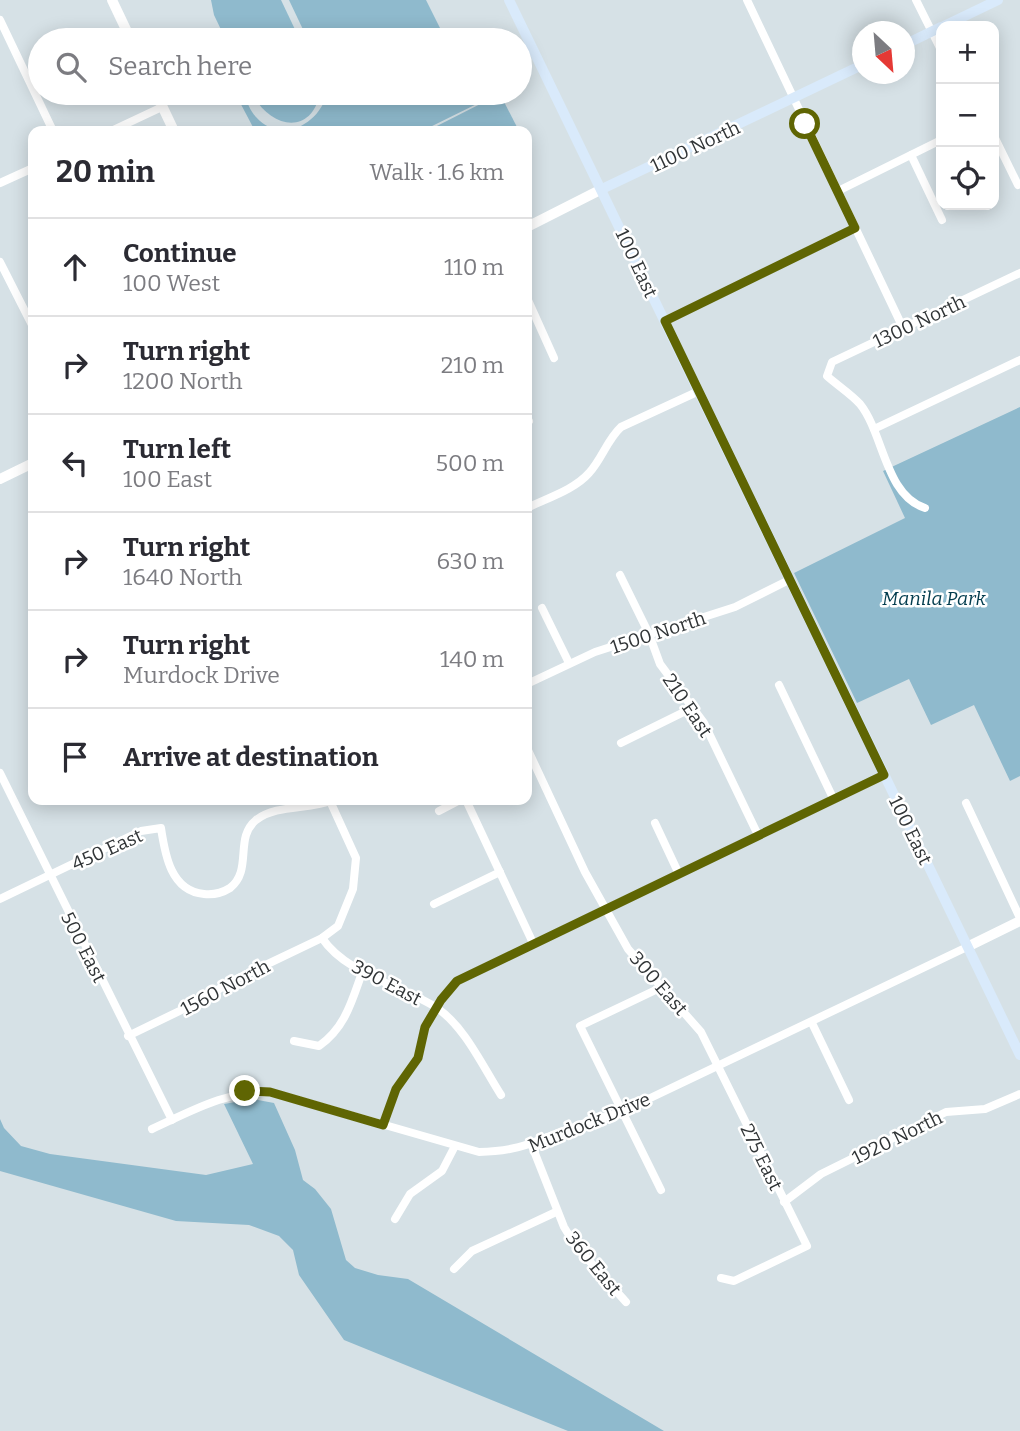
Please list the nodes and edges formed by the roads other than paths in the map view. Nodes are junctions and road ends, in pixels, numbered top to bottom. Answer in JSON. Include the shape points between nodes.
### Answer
{"nodes":[{"id":1,"x":112,"y":0,"type":"edge"},
{"id":2,"x":509,"y":0,"type":"edge"},
{"id":3,"x":747,"y":0,"type":"edge"},
{"id":4,"x":916,"y":0,"type":"edge"},
{"id":5,"x":998,"y":0,"type":"edge"},
{"id":6,"x":0,"y":20,"type":"edge"},
{"id":7,"x":955,"y":21,"type":"edge"},
{"id":8,"x":936,"y":25,"type":"edge"},
{"id":9,"x":125,"y":28,"type":"edge"},
{"id":10,"x":523,"y":28,"type":"edge"},
{"id":11,"x":936,"y":30,"type":"edge"},
{"id":12,"x":915,"y":40,"type":"edge"},
{"id":13,"x":532,"y":47,"type":"edge"},
{"id":14,"x":852,"y":70,"type":"edge"},
{"id":15,"x":28,"y":79,"type":"edge"},
{"id":16,"x":795,"y":98,"type":"junction"},
{"id":17,"x":41,"y":105,"type":"edge"},
{"id":18,"x":162,"y":107,"type":"joint"},
{"id":19,"x":51,"y":126,"type":"edge"},
{"id":20,"x":122,"y":126,"type":"edge"},
{"id":21,"x":172,"y":126,"type":"edge"},
{"id":22,"x":936,"y":142,"type":"edge"},
{"id":23,"x":999,"y":146,"type":"edge"},
{"id":24,"x":911,"y":155,"type":"junction"},
{"id":25,"x":28,"y":170,"type":"edge"},
{"id":26,"x":0,"y":183,"type":"edge"},
{"id":27,"x":1018,"y":185,"type":"dead end"},
{"id":28,"x":602,"y":189,"type":"junction"},
{"id":29,"x":838,"y":191,"type":"junction"},
{"id":30,"x":942,"y":220,"type":"dead end"},
{"id":31,"x":532,"y":224,"type":"edge"},
{"id":32,"x":855,"y":228,"type":"junction"},
{"id":33,"x":0,"y":262,"type":"edge"},
{"id":34,"x":1020,"y":273,"type":"edge"},
{"id":35,"x":532,"y":309,"type":"edge"},
{"id":36,"x":28,"y":317,"type":"edge"},
{"id":37,"x":665,"y":321,"type":"junction"},
{"id":38,"x":903,"y":328,"type":"junction"},
{"id":39,"x":554,"y":358,"type":"dead end"},
{"id":40,"x":1020,"y":360,"type":"edge"},
{"id":41,"x":699,"y":391,"type":"junction"},
{"id":42,"x":874,"y":429,"type":"junction"},
{"id":43,"x":28,"y":466,"type":"edge"},
{"id":44,"x":0,"y":479,"type":"edge"},
{"id":45,"x":532,"y":506,"type":"edge"},
{"id":46,"x":925,"y":508,"type":"dead end"},
{"id":47,"x":620,"y":575,"type":"dead end"},
{"id":48,"x":789,"y":580,"type":"junction"},
{"id":49,"x":541,"y":608,"type":"dead end"},
{"id":50,"x":649,"y":634,"type":"junction"},
{"id":51,"x":569,"y":663,"type":"junction"},
{"id":52,"x":532,"y":682,"type":"edge"},
{"id":53,"x":779,"y":685,"type":"dead end"},
{"id":54,"x":692,"y":708,"type":"junction"},
{"id":55,"x":621,"y":743,"type":"dead end"},
{"id":56,"x":532,"y":759,"type":"edge"},
{"id":57,"x":0,"y":773,"type":"edge"},
{"id":58,"x":884,"y":775,"type":"junction"},
{"id":59,"x":834,"y":797,"type":"junction"},
{"id":60,"x":966,"y":803,"type":"dead end"},
{"id":61,"x":288,"y":805,"type":"edge"},
{"id":62,"x":333,"y":805,"type":"edge"},
{"id":63,"x":450,"y":805,"type":"edge"},
{"id":64,"x":468,"y":805,"type":"edge"},
{"id":65,"x":439,"y":811,"type":"dead end"},
{"id":66,"x":655,"y":823,"type":"dead end"},
{"id":67,"x":758,"y":835,"type":"junction"},
{"id":68,"x":500,"y":872,"type":"junction"},
{"id":69,"x":678,"y":872,"type":"junction"},
{"id":70,"x":48,"y":876,"type":"junction"},
{"id":71,"x":0,"y":899,"type":"edge"},
{"id":72,"x":434,"y":904,"type":"dead end"},
{"id":73,"x":607,"y":907,"type":"junction"},
{"id":74,"x":1020,"y":920,"type":"edge"},
{"id":75,"x":322,"y":938,"type":"junction"},
{"id":76,"x":533,"y":943,"type":"junction"},
{"id":77,"x":967,"y":947,"type":"junction"},
{"id":78,"x":363,"y":970,"type":"junction"},
{"id":79,"x":662,"y":987,"type":"junction"},
{"id":80,"x":437,"y":1008,"type":"junction"},
{"id":81,"x":812,"y":1023,"type":"junction"},
{"id":82,"x":128,"y":1036,"type":"junction"},
{"id":83,"x":294,"y":1041,"type":"dead end"},
{"id":84,"x":1020,"y":1055,"type":"edge"},
{"id":85,"x":718,"y":1067,"type":"junction"},
{"id":86,"x":1020,"y":1094,"type":"edge"},
{"id":87,"x":501,"y":1095,"type":"dead end"},
{"id":88,"x":849,"y":1100,"type":"dead end"},
{"id":89,"x":621,"y":1112,"type":"junction"},
{"id":90,"x":172,"y":1120,"type":"junction"},
{"id":91,"x":383,"y":1125,"type":"junction"},
{"id":92,"x":152,"y":1129,"type":"dead end"},
{"id":93,"x":455,"y":1146,"type":"junction"},
{"id":94,"x":532,"y":1146,"type":"junction"},
{"id":95,"x":661,"y":1190,"type":"dead end"},
{"id":96,"x":784,"y":1202,"type":"junction"},
{"id":97,"x":556,"y":1212,"type":"junction"},
{"id":98,"x":395,"y":1219,"type":"dead end"},
{"id":99,"x":454,"y":1269,"type":"dead end"},
{"id":100,"x":721,"y":1278,"type":"dead end"},
{"id":101,"x":626,"y":1302,"type":"dead end"}],
"edges":[{"from":1,"to":9,"type":"street"},
{"from":2,"to":10,"type":"main road","name":"100 East"},
{"from":3,"to":16,"type":"street"},
{"from":4,"to":8,"type":"street"},
{"from":5,"to":7,"type":"main road"},
{"from":6,"to":15,"type":"street"},
{"from":11,"to":12,"type":"main road"},
{"from":13,"to":28,"type":"main road","name":"100 East"},
{"from":14,"to":16,"type":"main road","name":"1100 North"},
{"from":16,"to":28,"type":"main road","name":"1100 North"},
{"from":16,"to":29,"type":"street"},
{"from":17,"to":19,"type":"street"},
{"from":18,"to":20,"type":"street"},
{"from":18,"to":21,"type":"street"},
{"from":22,"to":24,"type":"street"},
{"from":23,"to":27,"type":"street"},
{"from":24,"to":29,"type":"street"},
{"from":24,"to":30,"type":"street"},
{"from":25,"to":26,"type":"street"},
{"from":28,"to":31,"type":"street","name":"1100 North"},
{"from":28,"to":37,"type":"main road","name":"100 East"},
{"from":29,"to":32,"type":"street"},
{"from":32,"to":37,"type":"street"},
{"from":32,"to":38,"type":"street"},
{"from":33,"to":36,"type":"street"},
{"from":34,"to":38,"type":"street","name":"1300 North"},
{"from":35,"to":39,"type":"street"},
{"from":37,"to":41,"type":"main road","name":"100 East"},
{"from":38,"to":42,"type":"street","name":"1300 North","via":[[832,362],[827,376],[860,404]]},
{"from":40,"to":42,"type":"street"},
{"from":41,"to":45,"type":"street","via":[[621,427],[591,472]]},
{"from":41,"to":48,"type":"main road","name":"100 East"},
{"from":42,"to":46,"type":"street","via":[[901,489],[914,505]]},
{"from":43,"to":44,"type":"street"},
{"from":47,"to":50,"type":"street","name":"210 East"},
{"from":48,"to":50,"type":"street","name":"1500 North","via":[[735,607]]},
{"from":48,"to":58,"type":"main road","name":"100 East"},
{"from":49,"to":51,"type":"street"},
{"from":50,"to":51,"type":"street","name":"1500 North"},
{"from":50,"to":54,"type":"street","name":"210 East","via":[[660,664]]},
{"from":51,"to":52,"type":"street","name":"1500 North"},
{"from":53,"to":59,"type":"street"},
{"from":54,"to":55,"type":"street"},
{"from":54,"to":67,"type":"street","name":"210 East","via":[[704,723]]},
{"from":56,"to":73,"type":"street","name":"300 East","via":[[585,872]]},
{"from":57,"to":70,"type":"street","name":"500 East"},
{"from":58,"to":59,"type":"street"},
{"from":58,"to":77,"type":"main road","name":"100 East"},
{"from":59,"to":67,"type":"street"},
{"from":60,"to":74,"type":"street"},
{"from":61,"to":70,"type":"street","name":"450 East","via":[[255,821],[245,835],[238,878],[230,887],[208,894],[187,889],[173,874],[161,828],[141,831]]},
{"from":62,"to":75,"type":"street","via":[[356,858],[356,873],[347,909],[338,926]]},
{"from":63,"to":65,"type":"street"},
{"from":64,"to":68,"type":"street"},
{"from":66,"to":69,"type":"street"},
{"from":67,"to":69,"type":"street"},
{"from":68,"to":72,"type":"street"},
{"from":68,"to":76,"type":"street"},
{"from":69,"to":73,"type":"street"},
{"from":70,"to":71,"type":"street"},
{"from":70,"to":82,"type":"street","name":"500 East"},
{"from":73,"to":76,"type":"street"},
{"from":73,"to":79,"type":"street","name":"300 East","via":[[628,950]]},
{"from":74,"to":77,"type":"street"},
{"from":75,"to":78,"type":"street","name":"390 East","via":[[339,957]]},
{"from":75,"to":82,"type":"street","name":"1560 North"},
{"from":76,"to":80,"type":"street","via":[[457,981]]},
{"from":77,"to":81,"type":"street","name":"Murdock Drive"},
{"from":77,"to":84,"type":"main road","name":"100 East"},
{"from":78,"to":80,"type":"street","name":"390 East"},
{"from":78,"to":83,"type":"street","via":[[344,1023],[331,1037],[318,1046]]},
{"from":79,"to":85,"type":"street","name":"300 East","via":[[701,1032]]},
{"from":79,"to":89,"type":"street","via":[[580,1026]]},
{"from":80,"to":87,"type":"street","name":"390 East","via":[[459,1030]]},
{"from":80,"to":91,"type":"street","via":[[425,1027],[418,1058],[396,1089]]},
{"from":81,"to":85,"type":"street","name":"Murdock Drive"},
{"from":81,"to":88,"type":"street"},
{"from":82,"to":90,"type":"street","name":"500 East"},
{"from":85,"to":89,"type":"street","name":"Murdock Drive"},
{"from":85,"to":96,"type":"street","name":"275 East"},
{"from":86,"to":96,"type":"street","name":"1920 North","via":[[985,1109],[946,1112],[821,1174]]},
{"from":89,"to":94,"type":"street","name":"Murdock Drive"},
{"from":89,"to":95,"type":"street"},
{"from":90,"to":91,"type":"street","name":"Murdock Drive","via":[[219,1097],[245,1091],[270,1092]]},
{"from":90,"to":92,"type":"street","name":"Murdock Drive"},
{"from":91,"to":93,"type":"street","name":"Murdock Drive"},
{"from":93,"to":94,"type":"street","name":"Murdock Drive","via":[[479,1152]]},
{"from":93,"to":98,"type":"street","via":[[442,1171],[411,1194]]},
{"from":94,"to":97,"type":"street","name":"360 East"},
{"from":96,"to":100,"type":"street","name":"275 East","via":[[807,1246],[734,1281]]},
{"from":97,"to":99,"type":"street","via":[[472,1251]]},
{"from":97,"to":101,"type":"street","name":"360 East","via":[[575,1245]]}]}
